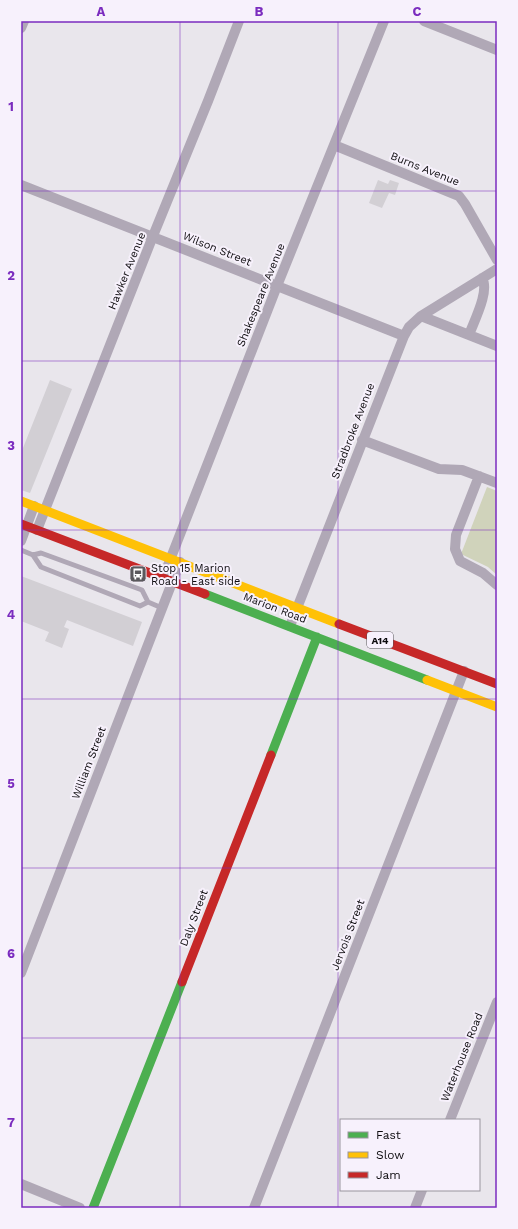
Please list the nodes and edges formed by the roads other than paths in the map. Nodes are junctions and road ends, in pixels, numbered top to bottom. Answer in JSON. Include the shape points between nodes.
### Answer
{"nodes":[{"id":1,"x":239,"y":21,"type":"edge"},
{"id":2,"x":384,"y":21,"type":"edge"},
{"id":3,"x":424,"y":21,"type":"edge"},
{"id":4,"x":497,"y":50,"type":"edge"},
{"id":5,"x":334,"y":145,"type":"junction"},
{"id":6,"x":21,"y":185,"type":"edge"},
{"id":7,"x":153,"y":236,"type":"junction"},
{"id":8,"x":497,"y":260,"type":"edge"},
{"id":9,"x":497,"y":269,"type":"edge"},
{"id":10,"x":482,"y":278,"type":"junction"},
{"id":11,"x":277,"y":286,"type":"junction"},
{"id":12,"x":421,"y":316,"type":"junction"},
{"id":13,"x":469,"y":335,"type":"junction"},
{"id":14,"x":404,"y":336,"type":"junction"},
{"id":15,"x":497,"y":346,"type":"edge"},
{"id":16,"x":362,"y":440,"type":"junction"},
{"id":17,"x":479,"y":476,"type":"junction"},
{"id":18,"x":497,"y":483,"type":"edge"},
{"id":19,"x":21,"y":501,"type":"edge"},
{"id":20,"x":34,"y":506,"type":"junction"},
{"id":21,"x":45,"y":510,"type":"junction"},
{"id":22,"x":24,"y":525,"type":"edge"},
{"id":23,"x":37,"y":530,"type":"junction"},
{"id":24,"x":21,"y":541,"type":"edge"},
{"id":25,"x":21,"y":550,"type":"edge"},
{"id":26,"x":34,"y":555,"type":"junction"},
{"id":27,"x":175,"y":560,"type":"junction"},
{"id":28,"x":167,"y":580,"type":"junction"},
{"id":29,"x":497,"y":585,"type":"edge"},
{"id":30,"x":148,"y":602,"type":"junction"},
{"id":31,"x":162,"y":608,"type":"junction"},
{"id":32,"x":296,"y":608,"type":"junction"},
{"id":33,"x":290,"y":626,"type":"junction"},
{"id":34,"x":317,"y":636,"type":"junction"},
{"id":35,"x":464,"y":671,"type":"junction"},
{"id":36,"x":497,"y":684,"type":"edge"},
{"id":37,"x":456,"y":692,"type":"junction"},
{"id":38,"x":497,"y":707,"type":"edge"},
{"id":39,"x":21,"y":973,"type":"edge"},
{"id":40,"x":497,"y":1002,"type":"edge"},
{"id":41,"x":450,"y":1119,"type":"edge"},
{"id":42,"x":21,"y":1184,"type":"edge"},
{"id":43,"x":422,"y":1191,"type":"edge"},
{"id":44,"x":80,"y":1208,"type":"edge"},
{"id":45,"x":93,"y":1208,"type":"edge"},
{"id":46,"x":254,"y":1208,"type":"edge"},
{"id":47,"x":415,"y":1208,"type":"edge"}],
"edges":[{"from":1,"to":7,"type":"street","name":"Hawker Avenue"},
{"from":2,"to":5,"type":"street","name":"Shakespeare Avenue"},
{"from":3,"to":4,"type":"street"},
{"from":5,"to":8,"type":"street","name":"Burns Avenue","via":[[459,196]]},
{"from":5,"to":11,"type":"street","name":"Shakespeare Avenue"},
{"from":6,"to":7,"type":"street","name":"Wilson Street"},
{"from":7,"to":11,"type":"street","name":"Wilson Street"},
{"from":7,"to":21,"type":"street","name":"Hawker Avenue"},
{"from":9,"to":10,"type":"street","name":"Stradbroke Avenue"},
{"from":10,"to":12,"type":"street","name":"Stradbroke Avenue"},
{"from":10,"to":13,"type":"street","via":[[483,297]]},
{"from":11,"to":14,"type":"street","name":"Wilson Street"},
{"from":11,"to":27,"type":"street","name":"Shakespeare Avenue"},
{"from":12,"to":13,"type":"street"},
{"from":12,"to":14,"type":"street","name":"Stradbroke Avenue","via":[[408,327]]},
{"from":13,"to":15,"type":"street"},
{"from":14,"to":16,"type":"street","name":"Stradbroke Avenue"},
{"from":16,"to":17,"type":"street","via":[[439,469],[462,470]]},
{"from":16,"to":32,"type":"street","name":"Stradbroke Avenue"},
{"from":17,"to":18,"type":"street"},
{"from":17,"to":29,"type":"street","via":[[456,535],[455,549],[460,561],[483,573]]},
{"from":19,"to":20,"type":"main road","name":"Marion Road","number":"A14"},
{"from":20,"to":21,"type":"main road","name":"Marion Road","number":"A14"},
{"from":20,"to":22,"type":"street"},
{"from":21,"to":23,"type":"street","name":"Hawker Avenue"},
{"from":21,"to":27,"type":"main road","name":"Marion Road","number":"A14"},
{"from":22,"to":23,"type":"main road","name":"Marion Road","number":"A14"},
{"from":22,"to":24,"type":"street"},
{"from":23,"to":28,"type":"main road","name":"Marion Road","number":"A14"},
{"from":25,"to":26,"type":"lane"},
{"from":26,"to":30,"type":"lane","via":[[42,553],[142,590]]},
{"from":26,"to":30,"type":"lane","via":[[41,567],[140,606]]},
{"from":27,"to":28,"type":"street","name":"William Street"},
{"from":27,"to":32,"type":"main road","name":"Marion Road","number":"A14"},
{"from":28,"to":31,"type":"street","name":"William Street"},
{"from":28,"to":33,"type":"main road","name":"Marion Road","number":"A14"},
{"from":30,"to":31,"type":"lane"},
{"from":31,"to":39,"type":"street","name":"William Street"},
{"from":32,"to":33,"type":"street","name":"Stradbroke Avenue"},
{"from":32,"to":35,"type":"main road","name":"Marion Road","number":"A14"},
{"from":33,"to":34,"type":"main road","name":"Marion Road","number":"A14"},
{"from":34,"to":37,"type":"main road","name":"Marion Road","number":"A14"},
{"from":34,"to":45,"type":"main road","name":"Daly Street"},
{"from":35,"to":36,"type":"main road","name":"Marion Road","number":"A14"},
{"from":35,"to":37,"type":"street","name":"Jervois Street"},
{"from":37,"to":38,"type":"main road","name":"Marion Road","number":"A14"},
{"from":37,"to":46,"type":"street","name":"Jervois Street"},
{"from":40,"to":41,"type":"street","name":"Waterhouse Road"},
{"from":42,"to":44,"type":"street"},
{"from":43,"to":47,"type":"street"}]}
